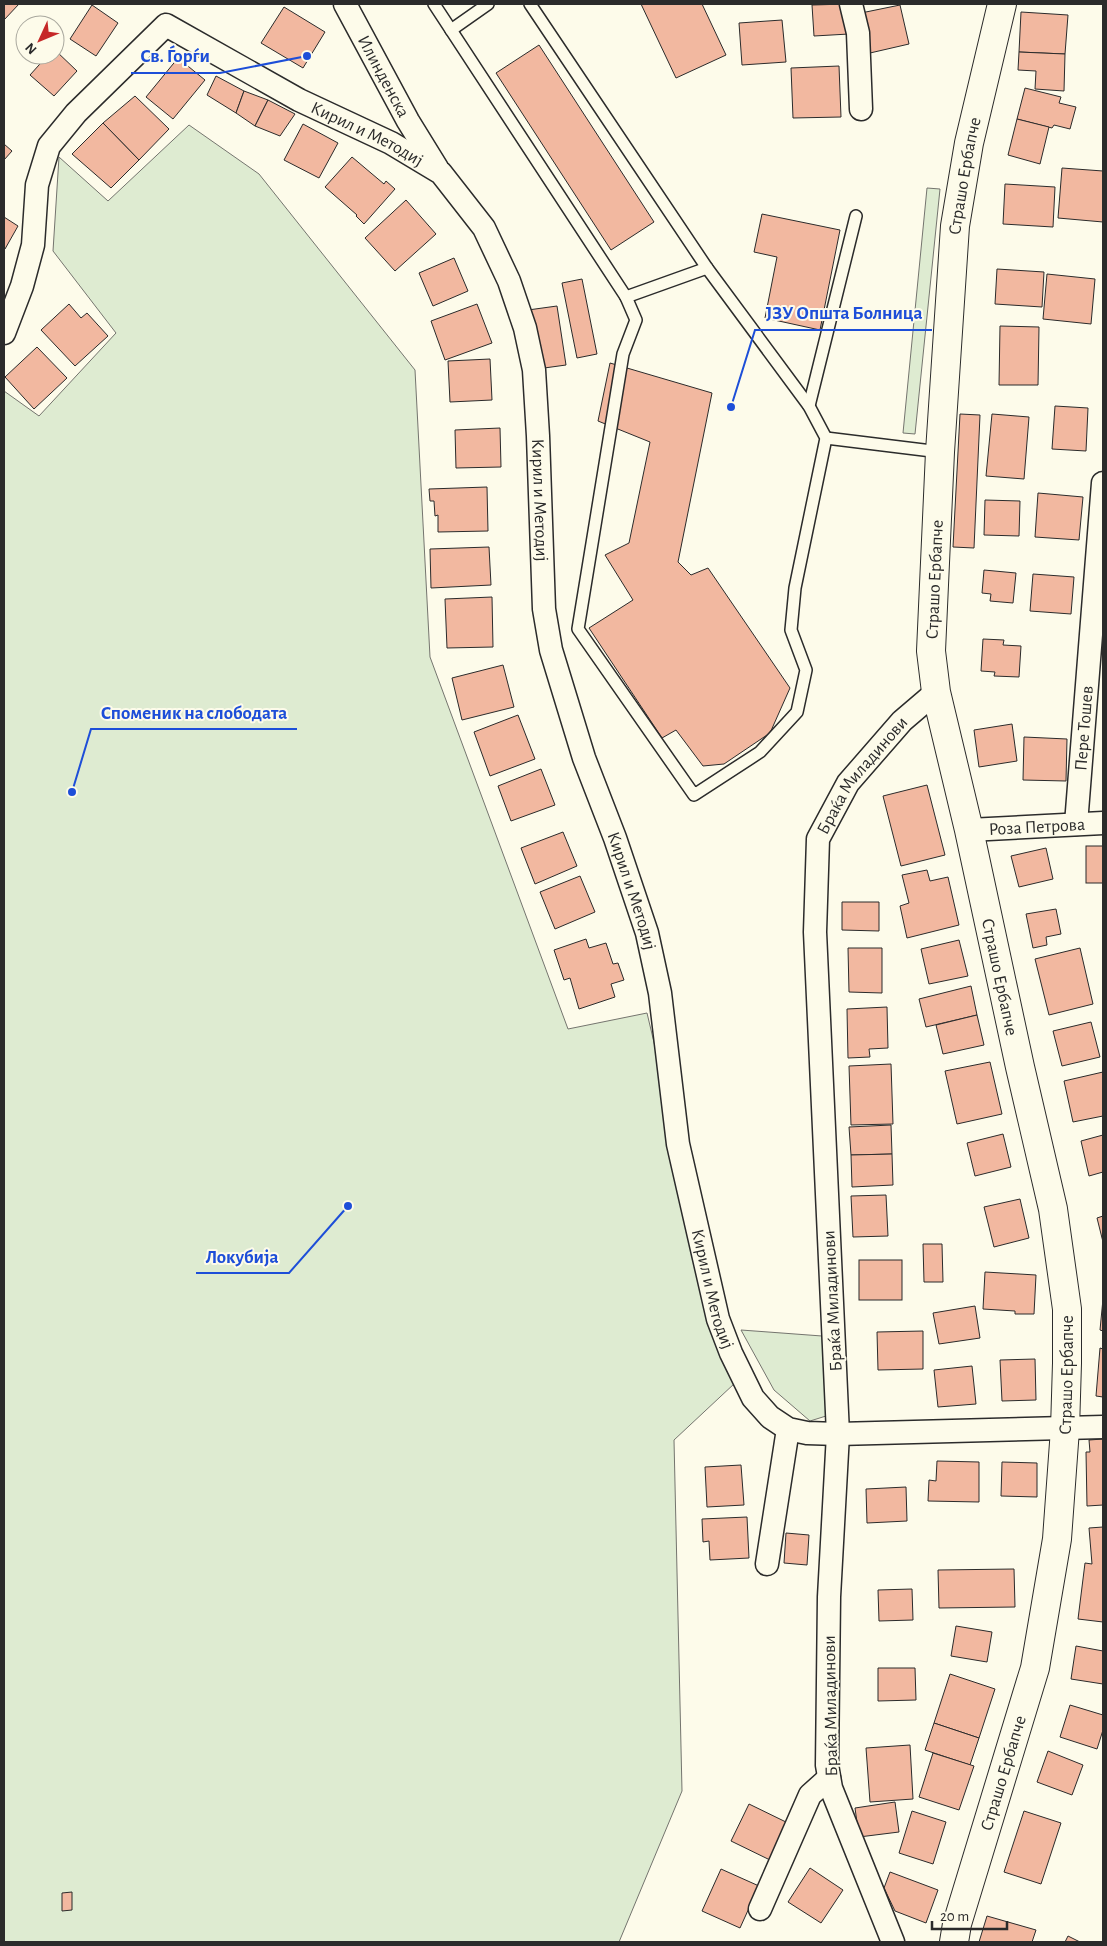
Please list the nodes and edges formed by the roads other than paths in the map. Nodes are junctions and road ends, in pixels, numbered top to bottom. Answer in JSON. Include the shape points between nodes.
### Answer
{"nodes":[{"id":1,"x":345,"y":4,"type":"edge"},
{"id":2,"x":434,"y":4,"type":"edge"},
{"id":3,"x":488,"y":4,"type":"edge"},
{"id":4,"x":530,"y":4,"type":"edge"},
{"id":5,"x":851,"y":4,"type":"edge"},
{"id":6,"x":1002,"y":4,"type":"edge"},
{"id":7,"x":451,"y":30,"type":"junction"},
{"id":8,"x":861,"y":109,"type":"dead end"},
{"id":9,"x":441,"y":173,"type":"junction"},
{"id":10,"x":856,"y":216,"type":"dead end"},
{"id":11,"x":707,"y":268,"type":"junction"},
{"id":12,"x":626,"y":297,"type":"junction"},
{"id":13,"x":4,"y":333,"type":"edge"},
{"id":14,"x":809,"y":406,"type":"junction"},
{"id":15,"x":826,"y":438,"type":"junction"},
{"id":16,"x":940,"y":452,"type":"junction"},
{"id":17,"x":1103,"y":484,"type":"edge"},
{"id":18,"x":936,"y":692,"type":"junction"},
{"id":19,"x":1103,"y":823,"type":"edge"},
{"id":20,"x":1076,"y":824,"type":"junction"},
{"id":21,"x":969,"y":830,"type":"junction"},
{"id":22,"x":1103,"y":1427,"type":"edge"},
{"id":23,"x":788,"y":1429,"type":"junction"},
{"id":24,"x":1065,"y":1429,"type":"junction"},
{"id":25,"x":838,"y":1434,"type":"junction"},
{"id":26,"x":768,"y":1564,"type":"dead end"},
{"id":27,"x":829,"y":1778,"type":"junction"},
{"id":28,"x":760,"y":1909,"type":"dead end"},
{"id":29,"x":893,"y":1942,"type":"edge"},
{"id":30,"x":954,"y":1942,"type":"edge"}],
"edges":[{"from":1,"to":9,"type":"street","name":"Илинденска","via":[[408,121]]},
{"from":2,"to":7,"type":"lane"},
{"from":3,"to":7,"type":"lane"},
{"from":4,"to":11,"type":"lane"},
{"from":5,"to":8,"type":"street","via":[[858,33]]},
{"from":6,"to":16,"type":"main road","name":"Страшо Ербапче","via":[[969,143],[955,226]]},
{"from":7,"to":12,"type":"lane"},
{"from":9,"to":13,"type":"street","name":"Кирил и Методиј","via":[[392,143],[299,100],[166,26],[76,113],[49,146],[37,185],[33,245]]},
{"from":9,"to":23,"type":"street","name":"Кирил и Методиј","via":[[484,228],[509,282],[524,328],[534,370],[544,608],[552,650],[584,758],[615,838],[646,933],[660,993],[678,1144],[718,1319],[753,1398],[770,1417]]},
{"from":10,"to":14,"type":"lane"},
{"from":11,"to":12,"type":"lane"},
{"from":11,"to":14,"type":"lane"},
{"from":12,"to":15,"type":"lane","via":[[636,320],[623,354],[578,629],[694,795],[760,752],[797,712],[806,670],[791,630],[795,588]]},
{"from":14,"to":15,"type":"lane"},
{"from":15,"to":16,"type":"lane"},
{"from":16,"to":18,"type":"main road","name":"Страшо Ербапче","via":[[931,651]]},
{"from":17,"to":20,"type":"street","name":"Пере Тошев"},
{"from":18,"to":21,"type":"main road","name":"Страшо Ербапче"},
{"from":18,"to":25,"type":"street","name":"Браќа Миладинови","via":[[902,721],[848,784],[818,839],[815,932]]},
{"from":19,"to":20,"type":"street","name":"Роза Петрова"},
{"from":20,"to":21,"type":"street","name":"Роза Петрова"},
{"from":21,"to":24,"type":"main road","name":"Страшо Ербапче","via":[[1053,1209],[1067,1309]]},
{"from":22,"to":24,"type":"street","name":"Кирил и Методиј"},
{"from":23,"to":25,"type":"street","name":"Кирил и Методиј"},
{"from":23,"to":26,"type":"street"},
{"from":24,"to":25,"type":"street","name":"Кирил и Методиј"},
{"from":24,"to":30,"type":"main road","name":"Страшо Ербапче","via":[[1057,1539],[1035,1668]]},
{"from":25,"to":27,"type":"street","name":"Браќа Миладинови","via":[[829,1596]]},
{"from":27,"to":28,"type":"street","via":[[810,1795]]},
{"from":27,"to":29,"type":"street","name":"Браќа Миладинови"}]}
